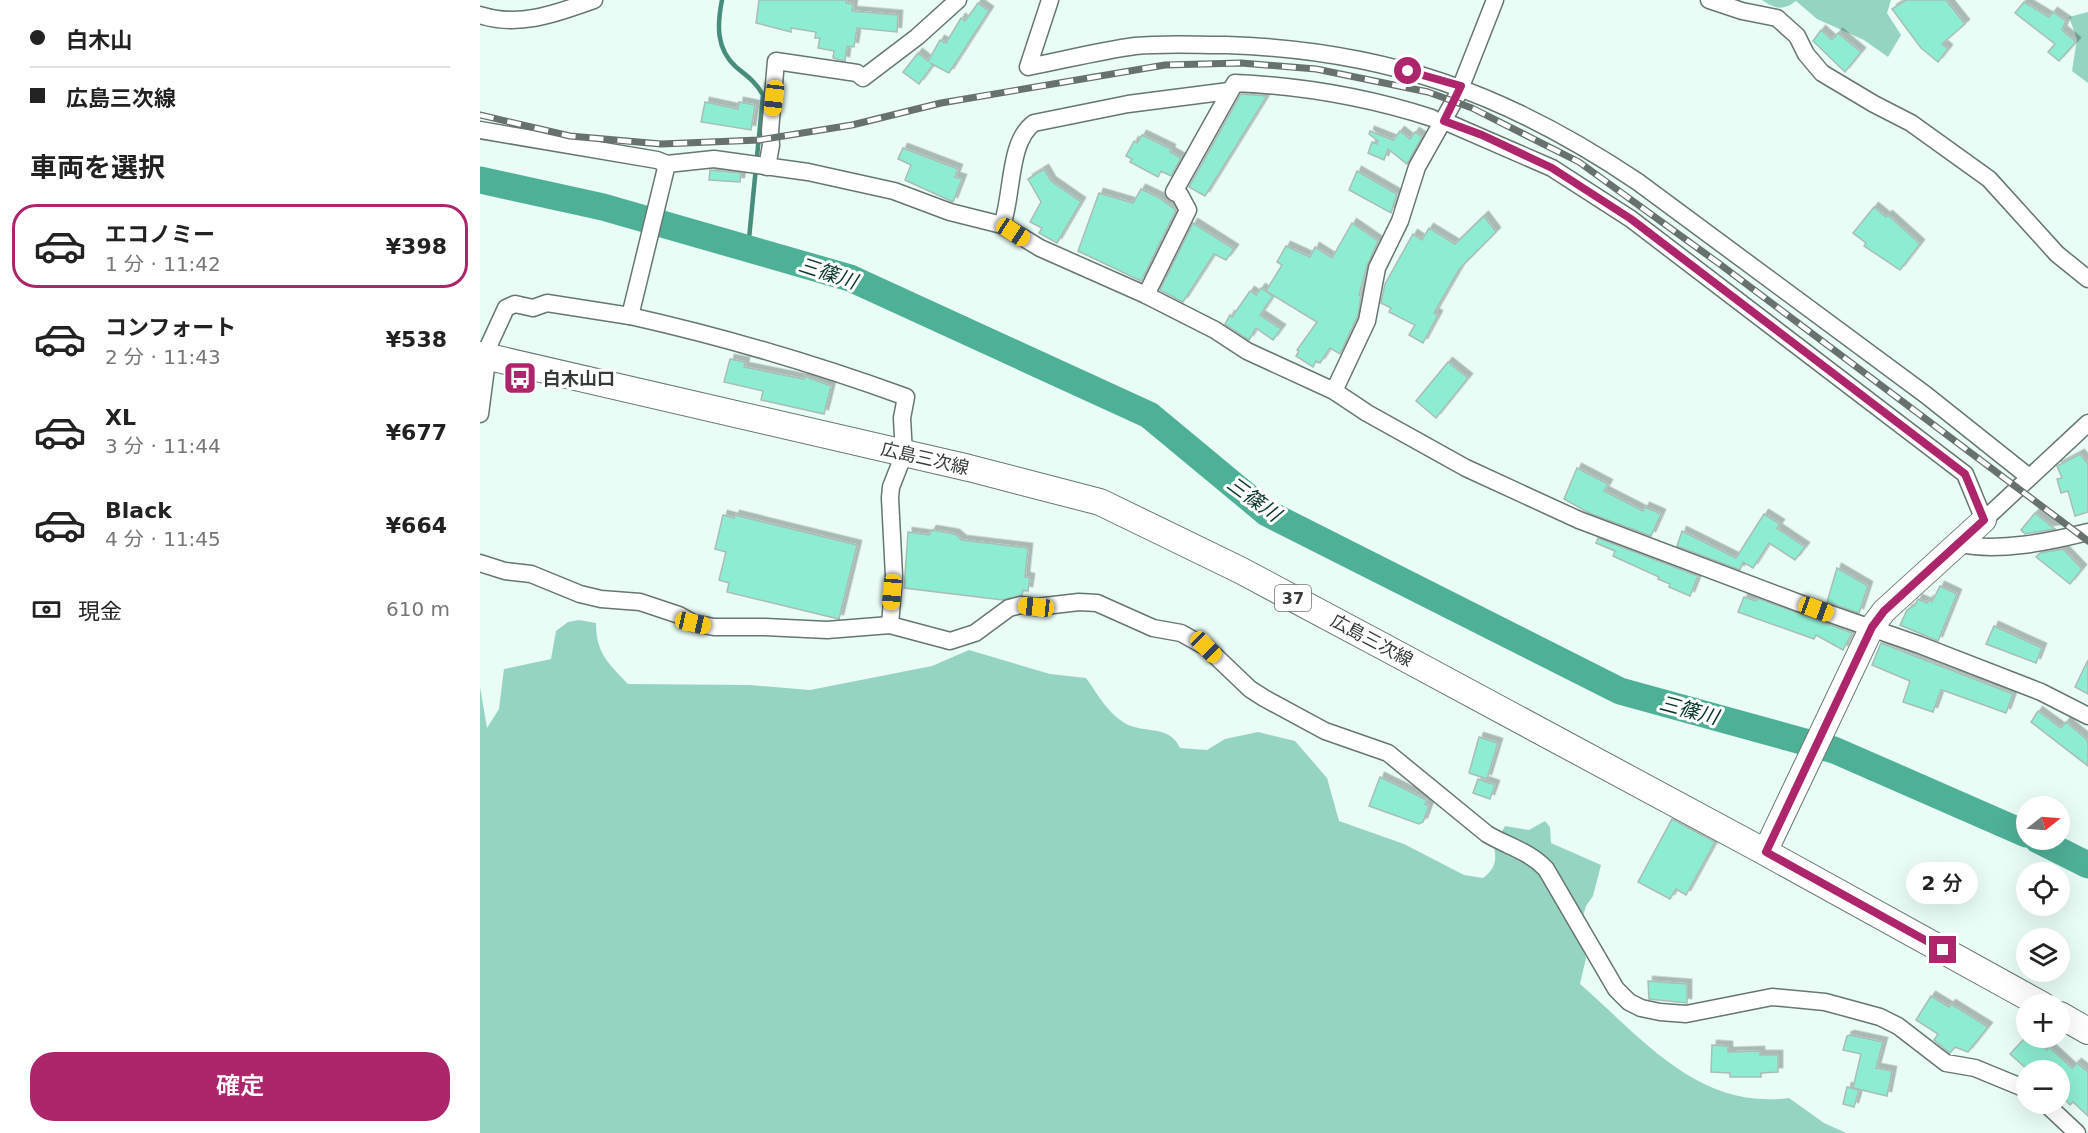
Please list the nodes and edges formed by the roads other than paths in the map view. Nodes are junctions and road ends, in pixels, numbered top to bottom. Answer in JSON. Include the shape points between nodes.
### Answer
{"nodes":[{"id":1,"x":594,"y":0,"type":"edge"},
{"id":2,"x":958,"y":0,"type":"edge"},
{"id":3,"x":1050,"y":0,"type":"edge"},
{"id":4,"x":1495,"y":0,"type":"edge"},
{"id":5,"x":1709,"y":0,"type":"edge"},
{"id":6,"x":480,"y":15,"type":"edge"},
{"id":7,"x":1461,"y":86,"type":"junction"},
{"id":8,"x":1230,"y":91,"type":"junction"},
{"id":9,"x":1438,"y":119,"type":"junction"},
{"id":10,"x":480,"y":130,"type":"edge"},
{"id":11,"x":666,"y":167,"type":"junction"},
{"id":12,"x":767,"y":167,"type":"junction"},
{"id":13,"x":1002,"y":225,"type":"junction"},
{"id":14,"x":2088,"y":279,"type":"edge"},
{"id":15,"x":1146,"y":295,"type":"junction"},
{"id":16,"x":631,"y":311,"type":"junction"},
{"id":17,"x":483,"y":356,"type":"edge"},
{"id":18,"x":1334,"y":391,"type":"junction"},
{"id":19,"x":480,"y":414,"type":"edge"},
{"id":20,"x":2088,"y":423,"type":"edge"},
{"id":21,"x":904,"y":454,"type":"junction"},
{"id":22,"x":2029,"y":477,"type":"junction"},
{"id":23,"x":1984,"y":520,"type":"junction"},
{"id":24,"x":2088,"y":532,"type":"edge"},
{"id":25,"x":1959,"y":544,"type":"junction"},
{"id":26,"x":480,"y":563,"type":"edge"},
{"id":27,"x":890,"y":624,"type":"junction"},
{"id":28,"x":1872,"y":627,"type":"junction"},
{"id":29,"x":2088,"y":716,"type":"edge"},
{"id":30,"x":1766,"y":852,"type":"junction"},
{"id":31,"x":2022,"y":994,"type":"edge"},
{"id":32,"x":2070,"y":1021,"type":"edge"},
{"id":33,"x":2088,"y":1031,"type":"edge"},
{"id":34,"x":2016,"y":1085,"type":"edge"},
{"id":35,"x":2057,"y":1114,"type":"edge"},
{"id":36,"x":2077,"y":1133,"type":"edge"}],
"edges":[{"from":1,"to":6,"type":"street","via":[[524,20]]},
{"from":2,"to":12,"type":"street","via":[[863,78],[857,73],[776,61]]},
{"from":3,"to":7,"type":"street","via":[[1028,67],[1137,46],[1262,46],[1390,66]]},
{"from":4,"to":7,"type":"street"},
{"from":5,"to":14,"type":"street","via":[[1777,18],[1797,36],[1822,73],[1911,123],[1989,179],[2057,254]]},
{"from":7,"to":9,"type":"street"},
{"from":7,"to":22,"type":"street","via":[[1557,132],[1638,182],[1926,395]]},
{"from":8,"to":9,"type":"street","via":[[1235,83],[1313,89]]},
{"from":8,"to":13,"type":"street","via":[[1128,104],[1034,123],[1027,128],[1014,159]]},
{"from":8,"to":15,"type":"street","via":[[1174,192],[1188,210]]},
{"from":9,"to":18,"type":"street","via":[[1400,221],[1377,268],[1367,321]]},
{"from":9,"to":23,"type":"street","via":[[1552,168],[1631,219],[1965,474]]},
{"from":10,"to":11,"type":"street","via":[[657,160]]},
{"from":11,"to":12,"type":"street","via":[[714,159]]},
{"from":11,"to":16,"type":"street"},
{"from":12,"to":13,"type":"street","via":[[894,191],[950,212]]},
{"from":13,"to":15,"type":"street","via":[[1040,248]]},
{"from":15,"to":18,"type":"street","via":[[1247,351]]},
{"from":16,"to":17,"type":"street","via":[[515,304],[506,308]]},
{"from":16,"to":21,"type":"street","via":[[792,358],[906,397],[902,418]]},
{"from":17,"to":19,"type":"street"},
{"from":17,"to":21,"type":"main road","name":"広島三次線","number":"37"},
{"from":18,"to":28,"type":"street","via":[[1466,468],[1579,520]]},
{"from":20,"to":22,"type":"street"},
{"from":21,"to":27,"type":"street","via":[[890,498],[894,576]]},
{"from":21,"to":30,"type":"main road","name":"広島三次線","number":"37","via":[[1100,502],[1251,576]]},
{"from":22,"to":23,"type":"street"},
{"from":23,"to":25,"type":"street"},
{"from":24,"to":25,"type":"street","via":[[2026,543],[1977,547]]},
{"from":25,"to":28,"type":"street","via":[[1884,611]]},
{"from":26,"to":27,"type":"street","via":[[505,572],[531,574],[601,599],[640,602],[714,627],[827,630]]},
{"from":27,"to":34,"type":"street","via":[[950,641],[975,633],[1009,608],[1079,602],[1097,603],[1153,628],[1181,633],[1206,647],[1250,689],[1304,722],[1388,753],[1487,834],[1538,860],[1616,989],[1629,1002],[1660,1012],[1686,1014],[1772,997],[1826,1002],[1889,1022],[1946,1063],[1975,1068]]},
{"from":28,"to":29,"type":"street","via":[[2041,692]]},
{"from":28,"to":30,"type":"street"},
{"from":30,"to":31,"type":"main road","name":"広島三次線","number":"37"},
{"from":32,"to":33,"type":"main road"},
{"from":35,"to":36,"type":"street"}]}
